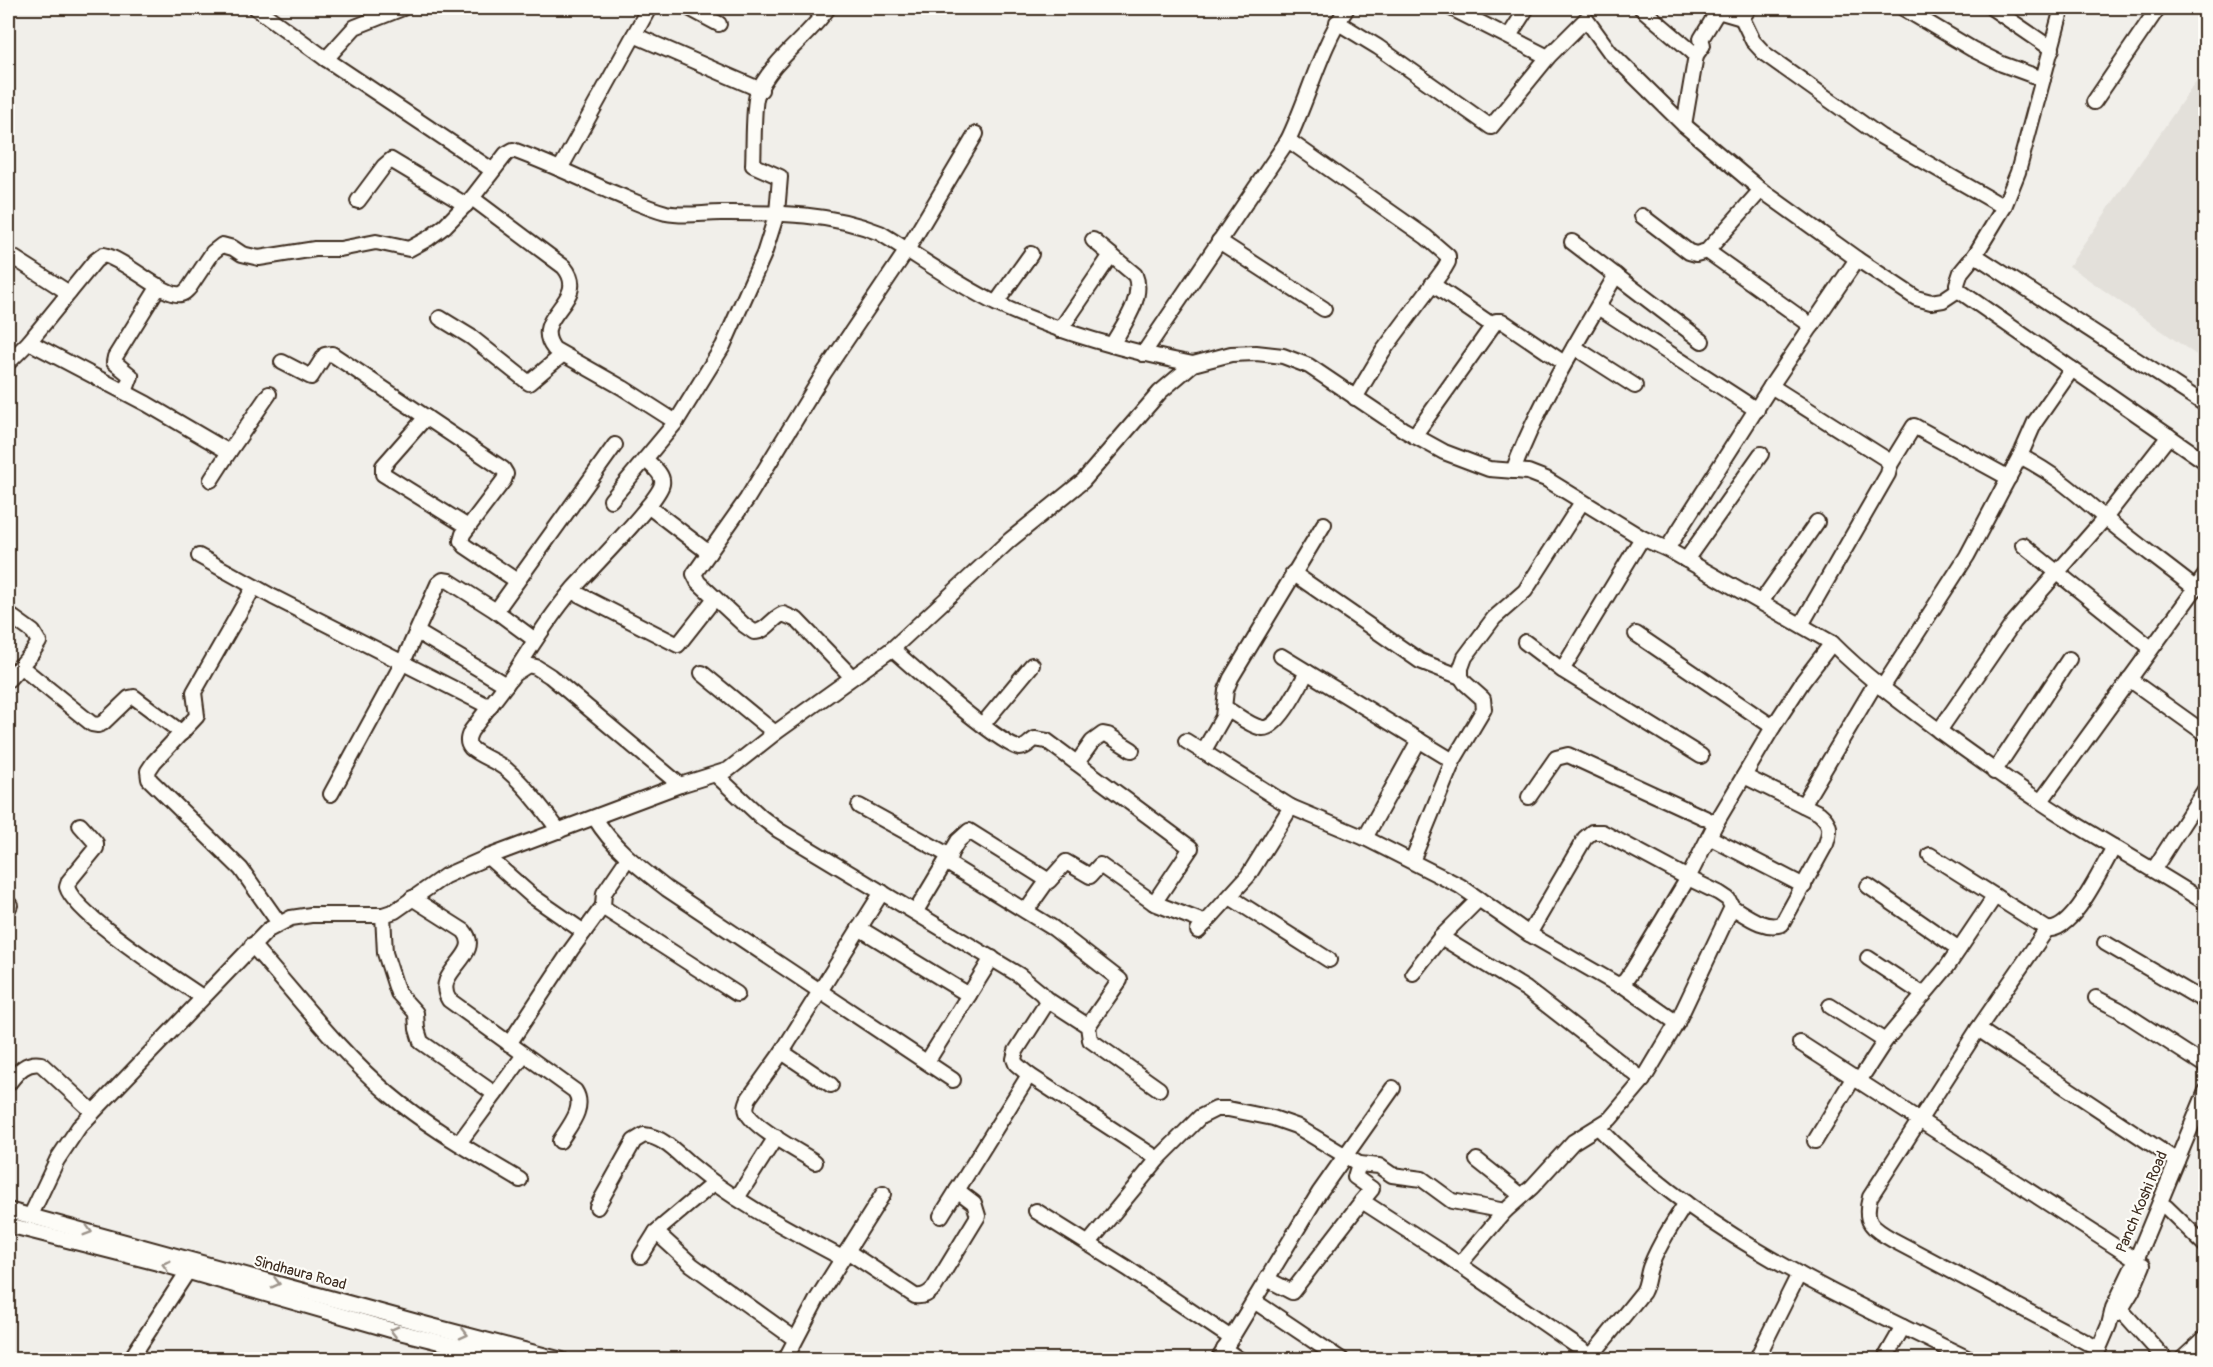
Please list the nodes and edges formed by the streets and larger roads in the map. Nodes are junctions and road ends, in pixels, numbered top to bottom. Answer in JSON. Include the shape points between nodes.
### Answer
{"nodes":[{"id":1,"x":256,"y":8,"type":"edge"},
{"id":2,"x":403,"y":8,"type":"edge"},
{"id":3,"x":649,"y":8,"type":"edge"},
{"id":4,"x":689,"y":8,"type":"edge"},
{"id":5,"x":828,"y":8,"type":"edge"},
{"id":6,"x":1347,"y":8,"type":"edge"},
{"id":7,"x":1450,"y":8,"type":"edge"},
{"id":8,"x":1527,"y":8,"type":"edge"},
{"id":9,"x":1641,"y":8,"type":"edge"},
{"id":10,"x":1903,"y":8,"type":"edge"},
{"id":11,"x":1992,"y":8,"type":"edge"},
{"id":12,"x":2062,"y":8,"type":"edge"},
{"id":13,"x":2158,"y":8,"type":"edge"},
{"id":14,"x":1746,"y":13,"type":"edge"},
{"id":15,"x":1337,"y":22,"type":"junction"},
{"id":16,"x":719,"y":24,"type":"dead end"},
{"id":17,"x":634,"y":35,"type":"junction"},
{"id":18,"x":1509,"y":36,"type":"junction"},
{"id":19,"x":2052,"y":49,"type":"junction"},
{"id":20,"x":1696,"y":55,"type":"junction"},
{"id":21,"x":1548,"y":57,"type":"junction"},
{"id":22,"x":326,"y":59,"type":"junction"},
{"id":23,"x":2043,"y":79,"type":"junction"},
{"id":24,"x":760,"y":90,"type":"junction"},
{"id":25,"x":2094,"y":102,"type":"dead end"},
{"id":26,"x":1684,"y":125,"type":"junction"},
{"id":27,"x":976,"y":134,"type":"dead end"},
{"id":28,"x":1288,"y":140,"type":"junction"},
{"id":29,"x":492,"y":170,"type":"junction"},
{"id":30,"x":560,"y":170,"type":"junction"},
{"id":31,"x":1761,"y":190,"type":"junction"},
{"id":32,"x":358,"y":201,"type":"dead end"},
{"id":33,"x":469,"y":201,"type":"junction"},
{"id":34,"x":2004,"y":207,"type":"junction"},
{"id":35,"x":777,"y":213,"type":"junction"},
{"id":36,"x":1642,"y":216,"type":"dead end"},
{"id":37,"x":1093,"y":240,"type":"dead end"},
{"id":38,"x":1219,"y":242,"type":"junction"},
{"id":39,"x":1572,"y":242,"type":"dead end"},
{"id":40,"x":907,"y":250,"type":"junction"},
{"id":41,"x":1707,"y":251,"type":"junction"},
{"id":42,"x":8,"y":254,"type":"edge"},
{"id":43,"x":1031,"y":254,"type":"dead end"},
{"id":44,"x":1111,"y":255,"type":"junction"},
{"id":45,"x":1975,"y":255,"type":"junction"},
{"id":46,"x":1857,"y":259,"type":"junction"},
{"id":47,"x":1616,"y":275,"type":"junction"},
{"id":48,"x":1432,"y":285,"type":"junction"},
{"id":49,"x":159,"y":286,"type":"junction"},
{"id":50,"x":1958,"y":290,"type":"junction"},
{"id":51,"x":69,"y":293,"type":"junction"},
{"id":52,"x":996,"y":303,"type":"junction"},
{"id":53,"x":1598,"y":307,"type":"junction"},
{"id":54,"x":1324,"y":309,"type":"dead end"},
{"id":55,"x":440,"y":318,"type":"dead end"},
{"id":56,"x":1492,"y":325,"type":"junction"},
{"id":57,"x":1812,"y":326,"type":"junction"},
{"id":58,"x":1060,"y":330,"type":"junction"},
{"id":59,"x":1702,"y":341,"type":"dead end"},
{"id":60,"x":29,"y":342,"type":"junction"},
{"id":61,"x":1112,"y":345,"type":"junction"},
{"id":62,"x":1574,"y":347,"type":"junction"},
{"id":63,"x":1143,"y":354,"type":"junction"},
{"id":64,"x":562,"y":355,"type":"junction"},
{"id":65,"x":282,"y":362,"type":"dead end"},
{"id":66,"x":8,"y":363,"type":"edge"},
{"id":67,"x":1564,"y":363,"type":"junction"},
{"id":68,"x":1193,"y":364,"type":"junction"},
{"id":69,"x":2072,"y":369,"type":"junction"},
{"id":70,"x":1635,"y":386,"type":"dead end"},
{"id":71,"x":1771,"y":386,"type":"junction"},
{"id":72,"x":124,"y":392,"type":"junction"},
{"id":73,"x":269,"y":394,"type":"dead end"},
{"id":74,"x":1355,"y":398,"type":"junction"},
{"id":75,"x":2205,"y":405,"type":"edge"},
{"id":76,"x":1757,"y":410,"type":"junction"},
{"id":77,"x":426,"y":417,"type":"junction"},
{"id":78,"x":676,"y":422,"type":"junction"},
{"id":79,"x":1414,"y":436,"type":"junction"},
{"id":80,"x":2169,"y":436,"type":"junction"},
{"id":81,"x":615,"y":445,"type":"dead end"},
{"id":82,"x":229,"y":452,"type":"junction"},
{"id":83,"x":1761,"y":454,"type":"dead end"},
{"id":84,"x":2020,"y":456,"type":"junction"},
{"id":85,"x":2203,"y":456,"type":"edge"},
{"id":86,"x":645,"y":459,"type":"junction"},
{"id":87,"x":1890,"y":465,"type":"junction"},
{"id":88,"x":1513,"y":471,"type":"junction"},
{"id":89,"x":2009,"y":478,"type":"junction"},
{"id":90,"x":212,"y":480,"type":"dead end"},
{"id":91,"x":611,"y":500,"type":"dead end"},
{"id":92,"x":1582,"y":502,"type":"junction"},
{"id":93,"x":648,"y":506,"type":"junction"},
{"id":94,"x":2105,"y":518,"type":"junction"},
{"id":95,"x":1816,"y":522,"type":"dead end"},
{"id":96,"x":1324,"y":524,"type":"dead end"},
{"id":97,"x":468,"y":527,"type":"junction"},
{"id":98,"x":1642,"y":538,"type":"junction"},
{"id":99,"x":2023,"y":544,"type":"dead end"},
{"id":100,"x":1667,"y":549,"type":"junction"},
{"id":101,"x":709,"y":553,"type":"junction"},
{"id":102,"x":199,"y":556,"type":"dead end"},
{"id":103,"x":1686,"y":560,"type":"junction"},
{"id":104,"x":1293,"y":573,"type":"junction"},
{"id":105,"x":2057,"y":573,"type":"junction"},
{"id":106,"x":2205,"y":574,"type":"edge"},
{"id":107,"x":517,"y":581,"type":"junction"},
{"id":108,"x":254,"y":587,"type":"junction"},
{"id":109,"x":2196,"y":589,"type":"junction"},
{"id":110,"x":572,"y":591,"type":"junction"},
{"id":111,"x":715,"y":598,"type":"junction"},
{"id":112,"x":1761,"y":602,"type":"junction"},
{"id":113,"x":496,"y":610,"type":"junction"},
{"id":114,"x":8,"y":614,"type":"edge"},
{"id":115,"x":1801,"y":625,"type":"junction"},
{"id":116,"x":417,"y":632,"type":"junction"},
{"id":117,"x":1636,"y":634,"type":"dead end"},
{"id":118,"x":535,"y":640,"type":"junction"},
{"id":119,"x":1525,"y":642,"type":"dead end"},
{"id":120,"x":1832,"y":643,"type":"junction"},
{"id":121,"x":2151,"y":648,"type":"junction"},
{"id":122,"x":892,"y":649,"type":"junction"},
{"id":123,"x":1281,"y":656,"type":"dead end"},
{"id":124,"x":2069,"y":659,"type":"dead end"},
{"id":125,"x":403,"y":662,"type":"junction"},
{"id":126,"x":1032,"y":665,"type":"dead end"},
{"id":127,"x":20,"y":666,"type":"junction"},
{"id":128,"x":1562,"y":670,"type":"junction"},
{"id":129,"x":1307,"y":672,"type":"junction"},
{"id":130,"x":702,"y":673,"type":"dead end"},
{"id":131,"x":852,"y":677,"type":"junction"},
{"id":132,"x":1461,"y":677,"type":"junction"},
{"id":133,"x":2129,"y":679,"type":"junction"},
{"id":134,"x":8,"y":680,"type":"edge"},
{"id":135,"x":510,"y":680,"type":"junction"},
{"id":136,"x":1878,"y":686,"type":"junction"},
{"id":137,"x":490,"y":707,"type":"junction"},
{"id":138,"x":1225,"y":708,"type":"junction"},
{"id":139,"x":982,"y":724,"type":"junction"},
{"id":140,"x":1773,"y":727,"type":"junction"},
{"id":141,"x":1940,"y":731,"type":"junction"},
{"id":142,"x":182,"y":733,"type":"junction"},
{"id":143,"x":775,"y":733,"type":"junction"},
{"id":144,"x":2205,"y":734,"type":"edge"},
{"id":145,"x":1419,"y":740,"type":"junction"},
{"id":146,"x":1186,"y":741,"type":"dead end"},
{"id":147,"x":1132,"y":750,"type":"dead end"},
{"id":148,"x":1203,"y":752,"type":"junction"},
{"id":149,"x":1701,"y":756,"type":"dead end"},
{"id":150,"x":1453,"y":761,"type":"junction"},
{"id":151,"x":1077,"y":763,"type":"junction"},
{"id":152,"x":1994,"y":772,"type":"junction"},
{"id":153,"x":716,"y":775,"type":"junction"},
{"id":154,"x":1744,"y":776,"type":"junction"},
{"id":155,"x":680,"y":785,"type":"junction"},
{"id":156,"x":2205,"y":788,"type":"edge"},
{"id":157,"x":331,"y":794,"type":"dead end"},
{"id":158,"x":1529,"y":797,"type":"dead end"},
{"id":159,"x":2041,"y":801,"type":"junction"},
{"id":160,"x":1803,"y":805,"type":"junction"},
{"id":161,"x":859,"y":806,"type":"dead end"},
{"id":162,"x":1292,"y":807,"type":"junction"},
{"id":163,"x":595,"y":818,"type":"junction"},
{"id":164,"x":1716,"y":824,"type":"junction"},
{"id":165,"x":80,"y":825,"type":"dead end"},
{"id":166,"x":559,"y":831,"type":"junction"},
{"id":167,"x":1709,"y":837,"type":"junction"},
{"id":168,"x":1365,"y":838,"type":"junction"},
{"id":169,"x":2114,"y":847,"type":"junction"},
{"id":170,"x":1930,"y":855,"type":"dead end"},
{"id":171,"x":488,"y":857,"type":"junction"},
{"id":172,"x":628,"y":858,"type":"junction"},
{"id":173,"x":948,"y":859,"type":"junction"},
{"id":174,"x":1412,"y":861,"type":"junction"},
{"id":175,"x":2154,"y":869,"type":"junction"},
{"id":176,"x":1688,"y":878,"type":"junction"},
{"id":177,"x":1048,"y":880,"type":"junction"},
{"id":178,"x":1804,"y":886,"type":"junction"},
{"id":179,"x":1868,"y":886,"type":"dead end"},
{"id":180,"x":882,"y":892,"type":"junction"},
{"id":181,"x":1995,"y":896,"type":"junction"},
{"id":182,"x":1230,"y":897,"type":"junction"},
{"id":183,"x":412,"y":898,"type":"junction"},
{"id":184,"x":1479,"y":899,"type":"junction"},
{"id":185,"x":2205,"y":901,"type":"edge"},
{"id":186,"x":1154,"y":903,"type":"junction"},
{"id":187,"x":603,"y":906,"type":"junction"},
{"id":188,"x":1732,"y":907,"type":"junction"},
{"id":189,"x":1026,"y":911,"type":"junction"},
{"id":190,"x":916,"y":912,"type":"junction"},
{"id":191,"x":383,"y":915,"type":"junction"},
{"id":192,"x":279,"y":923,"type":"junction"},
{"id":193,"x":860,"y":928,"type":"junction"},
{"id":194,"x":2047,"y":929,"type":"junction"},
{"id":195,"x":584,"y":932,"type":"junction"},
{"id":196,"x":1529,"y":934,"type":"junction"},
{"id":197,"x":1441,"y":937,"type":"junction"},
{"id":198,"x":2105,"y":943,"type":"dead end"},
{"id":199,"x":252,"y":945,"type":"junction"},
{"id":200,"x":1959,"y":949,"type":"junction"},
{"id":201,"x":1868,"y":957,"type":"dead end"},
{"id":202,"x":992,"y":958,"type":"junction"},
{"id":203,"x":1329,"y":960,"type":"dead end"},
{"id":204,"x":1413,"y":973,"type":"dead end"},
{"id":205,"x":1621,"y":984,"type":"junction"},
{"id":206,"x":820,"y":993,"type":"junction"},
{"id":207,"x":737,"y":994,"type":"dead end"},
{"id":208,"x":969,"y":995,"type":"junction"},
{"id":209,"x":1924,"y":995,"type":"junction"},
{"id":210,"x":202,"y":997,"type":"junction"},
{"id":211,"x":1045,"y":998,"type":"junction"},
{"id":212,"x":2096,"y":998,"type":"dead end"},
{"id":213,"x":2205,"y":1002,"type":"edge"},
{"id":214,"x":1830,"y":1006,"type":"dead end"},
{"id":215,"x":1677,"y":1023,"type":"junction"},
{"id":216,"x":1088,"y":1026,"type":"junction"},
{"id":217,"x":1978,"y":1029,"type":"junction"},
{"id":218,"x":1885,"y":1041,"type":"junction"},
{"id":219,"x":1800,"y":1043,"type":"dead end"},
{"id":220,"x":509,"y":1044,"type":"junction"},
{"id":221,"x":782,"y":1052,"type":"junction"},
{"id":222,"x":524,"y":1055,"type":"junction"},
{"id":223,"x":927,"y":1062,"type":"junction"},
{"id":224,"x":2205,"y":1066,"type":"edge"},
{"id":225,"x":1029,"y":1075,"type":"junction"},
{"id":226,"x":1857,"y":1079,"type":"junction"},
{"id":227,"x":953,"y":1080,"type":"dead end"},
{"id":228,"x":1643,"y":1080,"type":"junction"},
{"id":229,"x":8,"y":1084,"type":"edge"},
{"id":230,"x":831,"y":1085,"type":"dead end"},
{"id":231,"x":1393,"y":1088,"type":"dead end"},
{"id":232,"x":1159,"y":1089,"type":"dead end"},
{"id":233,"x":2205,"y":1091,"type":"edge"},
{"id":234,"x":495,"y":1094,"type":"junction"},
{"id":235,"x":93,"y":1112,"type":"junction"},
{"id":236,"x":2205,"y":1115,"type":"edge"},
{"id":237,"x":1918,"y":1119,"type":"junction"},
{"id":238,"x":1598,"y":1126,"type":"junction"},
{"id":239,"x":776,"y":1137,"type":"junction"},
{"id":240,"x":560,"y":1141,"type":"dead end"},
{"id":241,"x":1815,"y":1141,"type":"dead end"},
{"id":242,"x":459,"y":1143,"type":"junction"},
{"id":243,"x":1344,"y":1156,"type":"junction"},
{"id":244,"x":1158,"y":1159,"type":"junction"},
{"id":245,"x":1477,"y":1160,"type":"dead end"},
{"id":246,"x":2177,"y":1161,"type":"junction"},
{"id":247,"x":815,"y":1162,"type":"dead end"},
{"id":248,"x":1359,"y":1164,"type":"junction"},
{"id":249,"x":520,"y":1180,"type":"dead end"},
{"id":250,"x":714,"y":1183,"type":"junction"},
{"id":251,"x":957,"y":1190,"type":"junction"},
{"id":252,"x":883,"y":1194,"type":"dead end"},
{"id":253,"x":1522,"y":1196,"type":"junction"},
{"id":254,"x":737,"y":1198,"type":"junction"},
{"id":255,"x":1362,"y":1201,"type":"junction"},
{"id":256,"x":1686,"y":1203,"type":"junction"},
{"id":257,"x":597,"y":1207,"type":"dead end"},
{"id":258,"x":2166,"y":1207,"type":"junction"},
{"id":259,"x":8,"y":1210,"type":"edge"},
{"id":260,"x":1036,"y":1211,"type":"dead end"},
{"id":261,"x":1505,"y":1211,"type":"junction"},
{"id":262,"x":31,"y":1215,"type":"junction"},
{"id":263,"x":941,"y":1216,"type":"dead end"},
{"id":264,"x":8,"y":1225,"type":"edge"},
{"id":265,"x":656,"y":1232,"type":"junction"},
{"id":266,"x":2204,"y":1242,"type":"edge"},
{"id":267,"x":1088,"y":1244,"type":"junction"},
{"id":268,"x":845,"y":1254,"type":"junction"},
{"id":269,"x":641,"y":1256,"type":"dead end"},
{"id":270,"x":2136,"y":1260,"type":"junction"},
{"id":271,"x":1459,"y":1265,"type":"junction"},
{"id":272,"x":188,"y":1271,"type":"junction"},
{"id":273,"x":1799,"y":1274,"type":"junction"},
{"id":274,"x":1268,"y":1278,"type":"junction"},
{"id":275,"x":1254,"y":1301,"type":"junction"},
{"id":276,"x":2122,"y":1311,"type":"junction"},
{"id":277,"x":2109,"y":1325,"type":"junction"},
{"id":278,"x":1903,"y":1327,"type":"junction"},
{"id":279,"x":2205,"y":1337,"type":"edge"},
{"id":280,"x":795,"y":1339,"type":"junction"},
{"id":281,"x":1224,"y":1349,"type":"edge"},
{"id":282,"x":2096,"y":1354,"type":"edge"},
{"id":283,"x":1590,"y":1358,"type":"edge"},
{"id":284,"x":130,"y":1359,"type":"edge"},
{"id":285,"x":512,"y":1359,"type":"edge"},
{"id":286,"x":562,"y":1359,"type":"edge"},
{"id":287,"x":785,"y":1359,"type":"edge"},
{"id":288,"x":1240,"y":1359,"type":"edge"},
{"id":289,"x":1342,"y":1359,"type":"edge"},
{"id":290,"x":1756,"y":1359,"type":"edge"},
{"id":291,"x":1884,"y":1359,"type":"edge"},
{"id":292,"x":1971,"y":1359,"type":"edge"},
{"id":293,"x":2166,"y":1359,"type":"edge"},
{"id":294,"x":2181,"y":1359,"type":"edge"}],
"edges":[{"from":1,"to":22,"type":"street"},
{"from":2,"to":22,"type":"street","via":[[355,27]]},
{"from":3,"to":17,"type":"street"},
{"from":4,"to":16,"type":"street"},
{"from":5,"to":24,"type":"street","via":[[785,55]]},
{"from":6,"to":15,"type":"street"},
{"from":7,"to":18,"type":"street"},
{"from":8,"to":18,"type":"street"},
{"from":9,"to":20,"type":"street"},
{"from":10,"to":23,"type":"street","via":[[1972,49]]},
{"from":11,"to":19,"type":"street"},
{"from":12,"to":19,"type":"street"},
{"from":13,"to":25,"type":"street"},
{"from":14,"to":20,"type":"street","via":[[1718,11]]},
{"from":14,"to":34,"type":"street","via":[[1753,41],[1765,54],[1880,136]]},
{"from":15,"to":21,"type":"street","via":[[1491,128]]},
{"from":15,"to":28,"type":"street"},
{"from":17,"to":24,"type":"street"},
{"from":17,"to":30,"type":"street"},
{"from":18,"to":21,"type":"street"},
{"from":19,"to":23,"type":"street"},
{"from":20,"to":26,"type":"street"},
{"from":21,"to":26,"type":"street","via":[[1586,19],[1610,52]]},
{"from":22,"to":29,"type":"street"},
{"from":23,"to":34,"type":"street","via":[[2018,172]]},
{"from":24,"to":35,"type":"street","via":[[756,96],[753,165],[780,177]]},
{"from":26,"to":31,"type":"street"},
{"from":27,"to":40,"type":"street"},
{"from":28,"to":38,"type":"street"},
{"from":28,"to":48,"type":"street","via":[[1444,250],[1448,262]]},
{"from":29,"to":30,"type":"street","via":[[513,150]]},
{"from":29,"to":33,"type":"street"},
{"from":30,"to":35,"type":"street","via":[[666,213]]},
{"from":31,"to":41,"type":"street"},
{"from":31,"to":46,"type":"street"},
{"from":32,"to":33,"type":"street","via":[[391,160]]},
{"from":33,"to":49,"type":"street","via":[[445,226],[409,249],[376,242],[259,258],[222,245],[184,293]]},
{"from":33,"to":64,"type":"street","via":[[571,275],[571,291],[552,318],[549,332],[549,342]]},
{"from":34,"to":45,"type":"street"},
{"from":35,"to":40,"type":"street","via":[[817,215],[863,226]]},
{"from":35,"to":78,"type":"street","via":[[731,332]]},
{"from":36,"to":41,"type":"street","via":[[1689,252]]},
{"from":37,"to":44,"type":"street"},
{"from":38,"to":54,"type":"street"},
{"from":38,"to":63,"type":"street"},
{"from":39,"to":47,"type":"street"},
{"from":40,"to":52,"type":"street"},
{"from":40,"to":101,"type":"street"},
{"from":41,"to":57,"type":"street"},
{"from":42,"to":51,"type":"street"},
{"from":43,"to":52,"type":"street"},
{"from":44,"to":58,"type":"street"},
{"from":44,"to":61,"type":"street","via":[[1138,282],[1135,303]]},
{"from":45,"to":50,"type":"street","via":[[1961,272]]},
{"from":45,"to":75,"type":"street"},
{"from":46,"to":50,"type":"street","via":[[1916,298],[1943,300]]},
{"from":46,"to":57,"type":"street"},
{"from":47,"to":53,"type":"street"},
{"from":47,"to":59,"type":"street"},
{"from":48,"to":56,"type":"street"},
{"from":48,"to":74,"type":"street","via":[[1383,351]]},
{"from":49,"to":51,"type":"street","via":[[103,255]]},
{"from":49,"to":72,"type":"street","via":[[115,357],[114,362],[131,376]]},
{"from":50,"to":69,"type":"street"},
{"from":51,"to":60,"type":"street"},
{"from":52,"to":58,"type":"street"},
{"from":53,"to":62,"type":"street"},
{"from":53,"to":76,"type":"street"},
{"from":55,"to":64,"type":"street","via":[[529,383]]},
{"from":56,"to":67,"type":"street","via":[[1502,321]]},
{"from":56,"to":79,"type":"street"},
{"from":57,"to":71,"type":"street"},
{"from":58,"to":61,"type":"street"},
{"from":60,"to":66,"type":"street"},
{"from":60,"to":72,"type":"street"},
{"from":61,"to":63,"type":"street"},
{"from":62,"to":67,"type":"street"},
{"from":62,"to":70,"type":"street"},
{"from":63,"to":68,"type":"street"},
{"from":64,"to":78,"type":"street"},
{"from":65,"to":77,"type":"street","via":[[311,377],[325,356],[332,354]]},
{"from":67,"to":88,"type":"street"},
{"from":68,"to":74,"type":"street","via":[[1231,354],[1283,356],[1309,366]]},
{"from":68,"to":122,"type":"street","via":[[1160,392],[1083,481],[1010,540]]},
{"from":69,"to":80,"type":"street"},
{"from":69,"to":84,"type":"street","via":[[2035,422]]},
{"from":71,"to":76,"type":"street"},
{"from":71,"to":87,"type":"street"},
{"from":72,"to":82,"type":"street"},
{"from":73,"to":82,"type":"street"},
{"from":74,"to":79,"type":"street"},
{"from":76,"to":100,"type":"street"},
{"from":77,"to":97,"type":"street","via":[[506,474]]},
{"from":77,"to":97,"type":"street","via":[[383,466],[383,474]]},
{"from":78,"to":86,"type":"street"},
{"from":79,"to":88,"type":"street","via":[[1474,465]]},
{"from":80,"to":85,"type":"street"},
{"from":80,"to":94,"type":"street"},
{"from":81,"to":107,"type":"street"},
{"from":82,"to":90,"type":"street"},
{"from":83,"to":103,"type":"street"},
{"from":84,"to":89,"type":"street"},
{"from":84,"to":94,"type":"street","via":[[2061,480]]},
{"from":86,"to":91,"type":"street"},
{"from":86,"to":93,"type":"street","via":[[663,483]]},
{"from":87,"to":89,"type":"street","via":[[1914,426]]},
{"from":87,"to":115,"type":"street"},
{"from":88,"to":92,"type":"street","via":[[1546,479]]},
{"from":89,"to":136,"type":"street","via":[[1967,556]]},
{"from":92,"to":98,"type":"street"},
{"from":92,"to":132,"type":"street","via":[[1525,591],[1494,618],[1473,646],[1461,668]]},
{"from":93,"to":101,"type":"street"},
{"from":93,"to":110,"type":"street"},
{"from":94,"to":105,"type":"street"},
{"from":94,"to":109,"type":"street"},
{"from":95,"to":112,"type":"street"},
{"from":96,"to":104,"type":"street"},
{"from":97,"to":107,"type":"street","via":[[461,541],[465,546]]},
{"from":98,"to":100,"type":"street"},
{"from":98,"to":128,"type":"street"},
{"from":99,"to":105,"type":"street"},
{"from":100,"to":103,"type":"street"},
{"from":101,"to":111,"type":"street","via":[[694,578]]},
{"from":102,"to":108,"type":"street"},
{"from":103,"to":112,"type":"street"},
{"from":104,"to":132,"type":"street","via":[[1420,662]]},
{"from":104,"to":138,"type":"street","via":[[1231,678]]},
{"from":105,"to":121,"type":"street"},
{"from":105,"to":141,"type":"street","via":[[2014,622]]},
{"from":106,"to":109,"type":"street"},
{"from":107,"to":113,"type":"street"},
{"from":108,"to":125,"type":"street"},
{"from":108,"to":142,"type":"street","via":[[198,683],[194,692],[197,716]]},
{"from":109,"to":121,"type":"street"},
{"from":110,"to":111,"type":"street","via":[[678,645]]},
{"from":110,"to":118,"type":"street"},
{"from":111,"to":131,"type":"street","via":[[757,633],[779,615],[797,620]]},
{"from":112,"to":115,"type":"street"},
{"from":113,"to":116,"type":"street","via":[[443,580]]},
{"from":113,"to":118,"type":"street"},
{"from":114,"to":127,"type":"street","via":[[33,632],[39,642]]},
{"from":115,"to":120,"type":"street"},
{"from":116,"to":125,"type":"street"},
{"from":116,"to":135,"type":"street"},
{"from":117,"to":140,"type":"street"},
{"from":118,"to":135,"type":"street"},
{"from":119,"to":128,"type":"street"},
{"from":120,"to":136,"type":"street"},
{"from":120,"to":140,"type":"street"},
{"from":121,"to":133,"type":"street"},
{"from":122,"to":131,"type":"street"},
{"from":122,"to":139,"type":"street"},
{"from":123,"to":129,"type":"street"},
{"from":124,"to":152,"type":"street"},
{"from":125,"to":137,"type":"street"},
{"from":125,"to":157,"type":"street"},
{"from":126,"to":139,"type":"street"},
{"from":127,"to":134,"type":"street"},
{"from":127,"to":142,"type":"street","via":[[92,724],[103,723],[134,697]]},
{"from":128,"to":149,"type":"street"},
{"from":129,"to":138,"type":"street","via":[[1273,726],[1258,727]]},
{"from":129,"to":145,"type":"street"},
{"from":130,"to":143,"type":"street"},
{"from":131,"to":143,"type":"street"},
{"from":132,"to":150,"type":"street","via":[[1483,699],[1484,709]]},
{"from":133,"to":144,"type":"street"},
{"from":133,"to":159,"type":"street"},
{"from":135,"to":137,"type":"street"},
{"from":135,"to":155,"type":"street","via":[[528,665],[543,671]]},
{"from":136,"to":141,"type":"street"},
{"from":136,"to":160,"type":"street"},
{"from":137,"to":166,"type":"street","via":[[471,731],[469,746],[509,771]]},
{"from":138,"to":148,"type":"street"},
{"from":139,"to":151,"type":"street","via":[[1017,748],[1042,739]]},
{"from":140,"to":154,"type":"street"},
{"from":141,"to":152,"type":"street"},
{"from":142,"to":192,"type":"street","via":[[154,762],[148,771],[149,778],[242,869]]},
{"from":143,"to":153,"type":"street"},
{"from":145,"to":150,"type":"street"},
{"from":145,"to":168,"type":"street"},
{"from":146,"to":148,"type":"street"},
{"from":147,"to":151,"type":"street","via":[[1103,734]]},
{"from":148,"to":162,"type":"street"},
{"from":150,"to":174,"type":"street"},
{"from":151,"to":186,"type":"street","via":[[1191,848]]},
{"from":152,"to":159,"type":"street"},
{"from":153,"to":155,"type":"street"},
{"from":153,"to":180,"type":"street","via":[[778,830]]},
{"from":154,"to":160,"type":"street"},
{"from":154,"to":164,"type":"street"},
{"from":155,"to":163,"type":"street"},
{"from":156,"to":175,"type":"street"},
{"from":158,"to":164,"type":"street","via":[[1556,758],[1568,755]]},
{"from":159,"to":169,"type":"street"},
{"from":160,"to":178,"type":"street","via":[[1828,820],[1830,831]]},
{"from":161,"to":173,"type":"street"},
{"from":162,"to":168,"type":"street"},
{"from":162,"to":182,"type":"street","via":[[1267,849]]},
{"from":163,"to":166,"type":"street"},
{"from":163,"to":172,"type":"street"},
{"from":164,"to":167,"type":"street"},
{"from":165,"to":210,"type":"street","via":[[96,848],[69,881],[67,887],[72,898],[110,933]]},
{"from":166,"to":171,"type":"street"},
{"from":167,"to":176,"type":"street"},
{"from":167,"to":178,"type":"street"},
{"from":168,"to":174,"type":"street"},
{"from":169,"to":175,"type":"street"},
{"from":169,"to":194,"type":"street","via":[[2081,905],[2064,925]]},
{"from":170,"to":181,"type":"street"},
{"from":171,"to":183,"type":"street","via":[[445,876]]},
{"from":171,"to":195,"type":"street","via":[[532,896]]},
{"from":172,"to":187,"type":"street","via":[[604,893]]},
{"from":172,"to":206,"type":"street","via":[[667,890]]},
{"from":173,"to":177,"type":"street","via":[[969,831]]},
{"from":173,"to":189,"type":"street"},
{"from":173,"to":190,"type":"street"},
{"from":174,"to":184,"type":"street"},
{"from":175,"to":185,"type":"street"},
{"from":176,"to":188,"type":"street","via":[[1719,893]]},
{"from":176,"to":196,"type":"street","via":[[1602,832],[1592,832]]},
{"from":176,"to":205,"type":"street"},
{"from":177,"to":186,"type":"street","via":[[1066,862],[1090,876],[1100,865]]},
{"from":177,"to":189,"type":"street"},
{"from":178,"to":188,"type":"street","via":[[1782,924],[1773,927]]},
{"from":179,"to":200,"type":"street"},
{"from":180,"to":190,"type":"street"},
{"from":180,"to":193,"type":"street"},
{"from":181,"to":194,"type":"street"},
{"from":181,"to":200,"type":"street"},
{"from":182,"to":186,"type":"street","via":[[1202,927]]},
{"from":182,"to":203,"type":"street"},
{"from":183,"to":191,"type":"street"},
{"from":183,"to":220,"type":"street","via":[[468,937],[470,943],[449,975],[445,994]]},
{"from":184,"to":196,"type":"street"},
{"from":184,"to":197,"type":"street"},
{"from":187,"to":195,"type":"street"},
{"from":187,"to":207,"type":"street"},
{"from":188,"to":215,"type":"street"},
{"from":189,"to":216,"type":"street","via":[[1120,980]]},
{"from":190,"to":202,"type":"street"},
{"from":191,"to":192,"type":"street","via":[[311,915]]},
{"from":191,"to":234,"type":"street","via":[[385,953],[398,993],[416,1013],[421,1042]]},
{"from":192,"to":199,"type":"street"},
{"from":193,"to":206,"type":"street"},
{"from":193,"to":208,"type":"street"},
{"from":194,"to":217,"type":"street"},
{"from":195,"to":220,"type":"street"},
{"from":196,"to":205,"type":"street","via":[[1613,984]]},
{"from":197,"to":204,"type":"street"},
{"from":197,"to":228,"type":"street","via":[[1526,990]]},
{"from":198,"to":213,"type":"street"},
{"from":199,"to":210,"type":"street"},
{"from":199,"to":242,"type":"street","via":[[380,1086]]},
{"from":200,"to":209,"type":"street"},
{"from":201,"to":209,"type":"street"},
{"from":202,"to":208,"type":"street"},
{"from":202,"to":211,"type":"street","via":[[1034,985]]},
{"from":205,"to":215,"type":"street"},
{"from":206,"to":221,"type":"street"},
{"from":206,"to":223,"type":"street"},
{"from":208,"to":223,"type":"street"},
{"from":209,"to":218,"type":"street"},
{"from":210,"to":235,"type":"street"},
{"from":211,"to":216,"type":"street"},
{"from":211,"to":225,"type":"street","via":[[1042,1013],[1014,1059]]},
{"from":212,"to":224,"type":"street"},
{"from":214,"to":218,"type":"street"},
{"from":215,"to":228,"type":"street"},
{"from":216,"to":232,"type":"street","via":[[1090,1040]]},
{"from":217,"to":237,"type":"street"},
{"from":217,"to":246,"type":"street"},
{"from":218,"to":226,"type":"street"},
{"from":219,"to":226,"type":"street"},
{"from":220,"to":222,"type":"street"},
{"from":221,"to":230,"type":"street"},
{"from":221,"to":239,"type":"street","via":[[746,1107],[755,1124]]},
{"from":222,"to":234,"type":"street"},
{"from":222,"to":240,"type":"street","via":[[575,1091],[579,1098],[574,1118]]},
{"from":223,"to":227,"type":"street"},
{"from":225,"to":244,"type":"street"},
{"from":225,"to":251,"type":"street"},
{"from":226,"to":237,"type":"street"},
{"from":226,"to":241,"type":"street"},
{"from":228,"to":238,"type":"street","via":[[1610,1119]]},
{"from":229,"to":235,"type":"street","via":[[28,1065],[41,1064]]},
{"from":231,"to":243,"type":"street"},
{"from":233,"to":246,"type":"street","name":"Panch Koshi Road"},
{"from":234,"to":242,"type":"street"},
{"from":235,"to":262,"type":"street","via":[[57,1160]]},
{"from":236,"to":258,"type":"street","name":"Panch Koshi Road"},
{"from":237,"to":270,"type":"street"},
{"from":237,"to":282,"type":"street","via":[[1870,1197],[1868,1220],[1874,1229]]},
{"from":238,"to":253,"type":"street","via":[[1574,1142]]},
{"from":238,"to":256,"type":"street","via":[[1641,1170]]},
{"from":239,"to":247,"type":"street"},
{"from":239,"to":254,"type":"street"},
{"from":242,"to":249,"type":"street"},
{"from":243,"to":244,"type":"street","via":[[1296,1126],[1273,1118],[1216,1109],[1200,1117]]},
{"from":243,"to":248,"type":"street"},
{"from":243,"to":274,"type":"street"},
{"from":244,"to":267,"type":"street"},
{"from":245,"to":253,"type":"street"},
{"from":246,"to":270,"type":"street","name":"Panch Koshi Road"},
{"from":248,"to":255,"type":"street","via":[[1355,1177],[1372,1189]]},
{"from":248,"to":261,"type":"street","via":[[1422,1179],[1452,1201]]},
{"from":250,"to":254,"type":"street"},
{"from":250,"to":257,"type":"street","via":[[663,1142],[644,1135],[634,1142]]},
{"from":250,"to":265,"type":"street"},
{"from":251,"to":263,"type":"street"},
{"from":251,"to":268,"type":"street","via":[[974,1203],[978,1216],[928,1294],[915,1296]]},
{"from":252,"to":268,"type":"street"},
{"from":253,"to":261,"type":"street"},
{"from":254,"to":268,"type":"street","via":[[777,1223]]},
{"from":255,"to":271,"type":"street"},
{"from":255,"to":274,"type":"street","via":[[1292,1292]]},
{"from":256,"to":273,"type":"street"},
{"from":256,"to":283,"type":"street","via":[[1658,1249],[1647,1286]]},
{"from":258,"to":266,"type":"street"},
{"from":258,"to":276,"type":"street","name":"Panch Koshi Road"},
{"from":259,"to":262,"type":"street","name":"Sindhaura Road"},
{"from":260,"to":267,"type":"street"},
{"from":261,"to":271,"type":"street"},
{"from":262,"to":286,"type":"street","name":"Sindhaura Road","one_way":true},
{"from":272,"to":264,"type":"street","one_way":true},
{"from":265,"to":269,"type":"street"},
{"from":265,"to":280,"type":"street","via":[[692,1265]]},
{"from":267,"to":281,"type":"street"},
{"from":268,"to":280,"type":"street"},
{"from":270,"to":277,"type":"street","name":"Panch Koshi Road"},
{"from":271,"to":283,"type":"street"},
{"from":272,"to":284,"type":"street"},
{"from":285,"to":272,"type":"street","one_way":true,"via":[[381,1328]]},
{"from":273,"to":278,"type":"street"},
{"from":273,"to":290,"type":"street"},
{"from":274,"to":275,"type":"street"},
{"from":275,"to":281,"type":"street"},
{"from":275,"to":289,"type":"street"},
{"from":276,"to":277,"type":"street","name":"Panch Koshi Road"},
{"from":276,"to":293,"type":"street"},
{"from":277,"to":282,"type":"street","name":"Panch Koshi Road"},
{"from":278,"to":291,"type":"street"},
{"from":278,"to":292,"type":"street"},
{"from":279,"to":294,"type":"street"},
{"from":280,"to":287,"type":"street"},
{"from":281,"to":288,"type":"street"}]}
